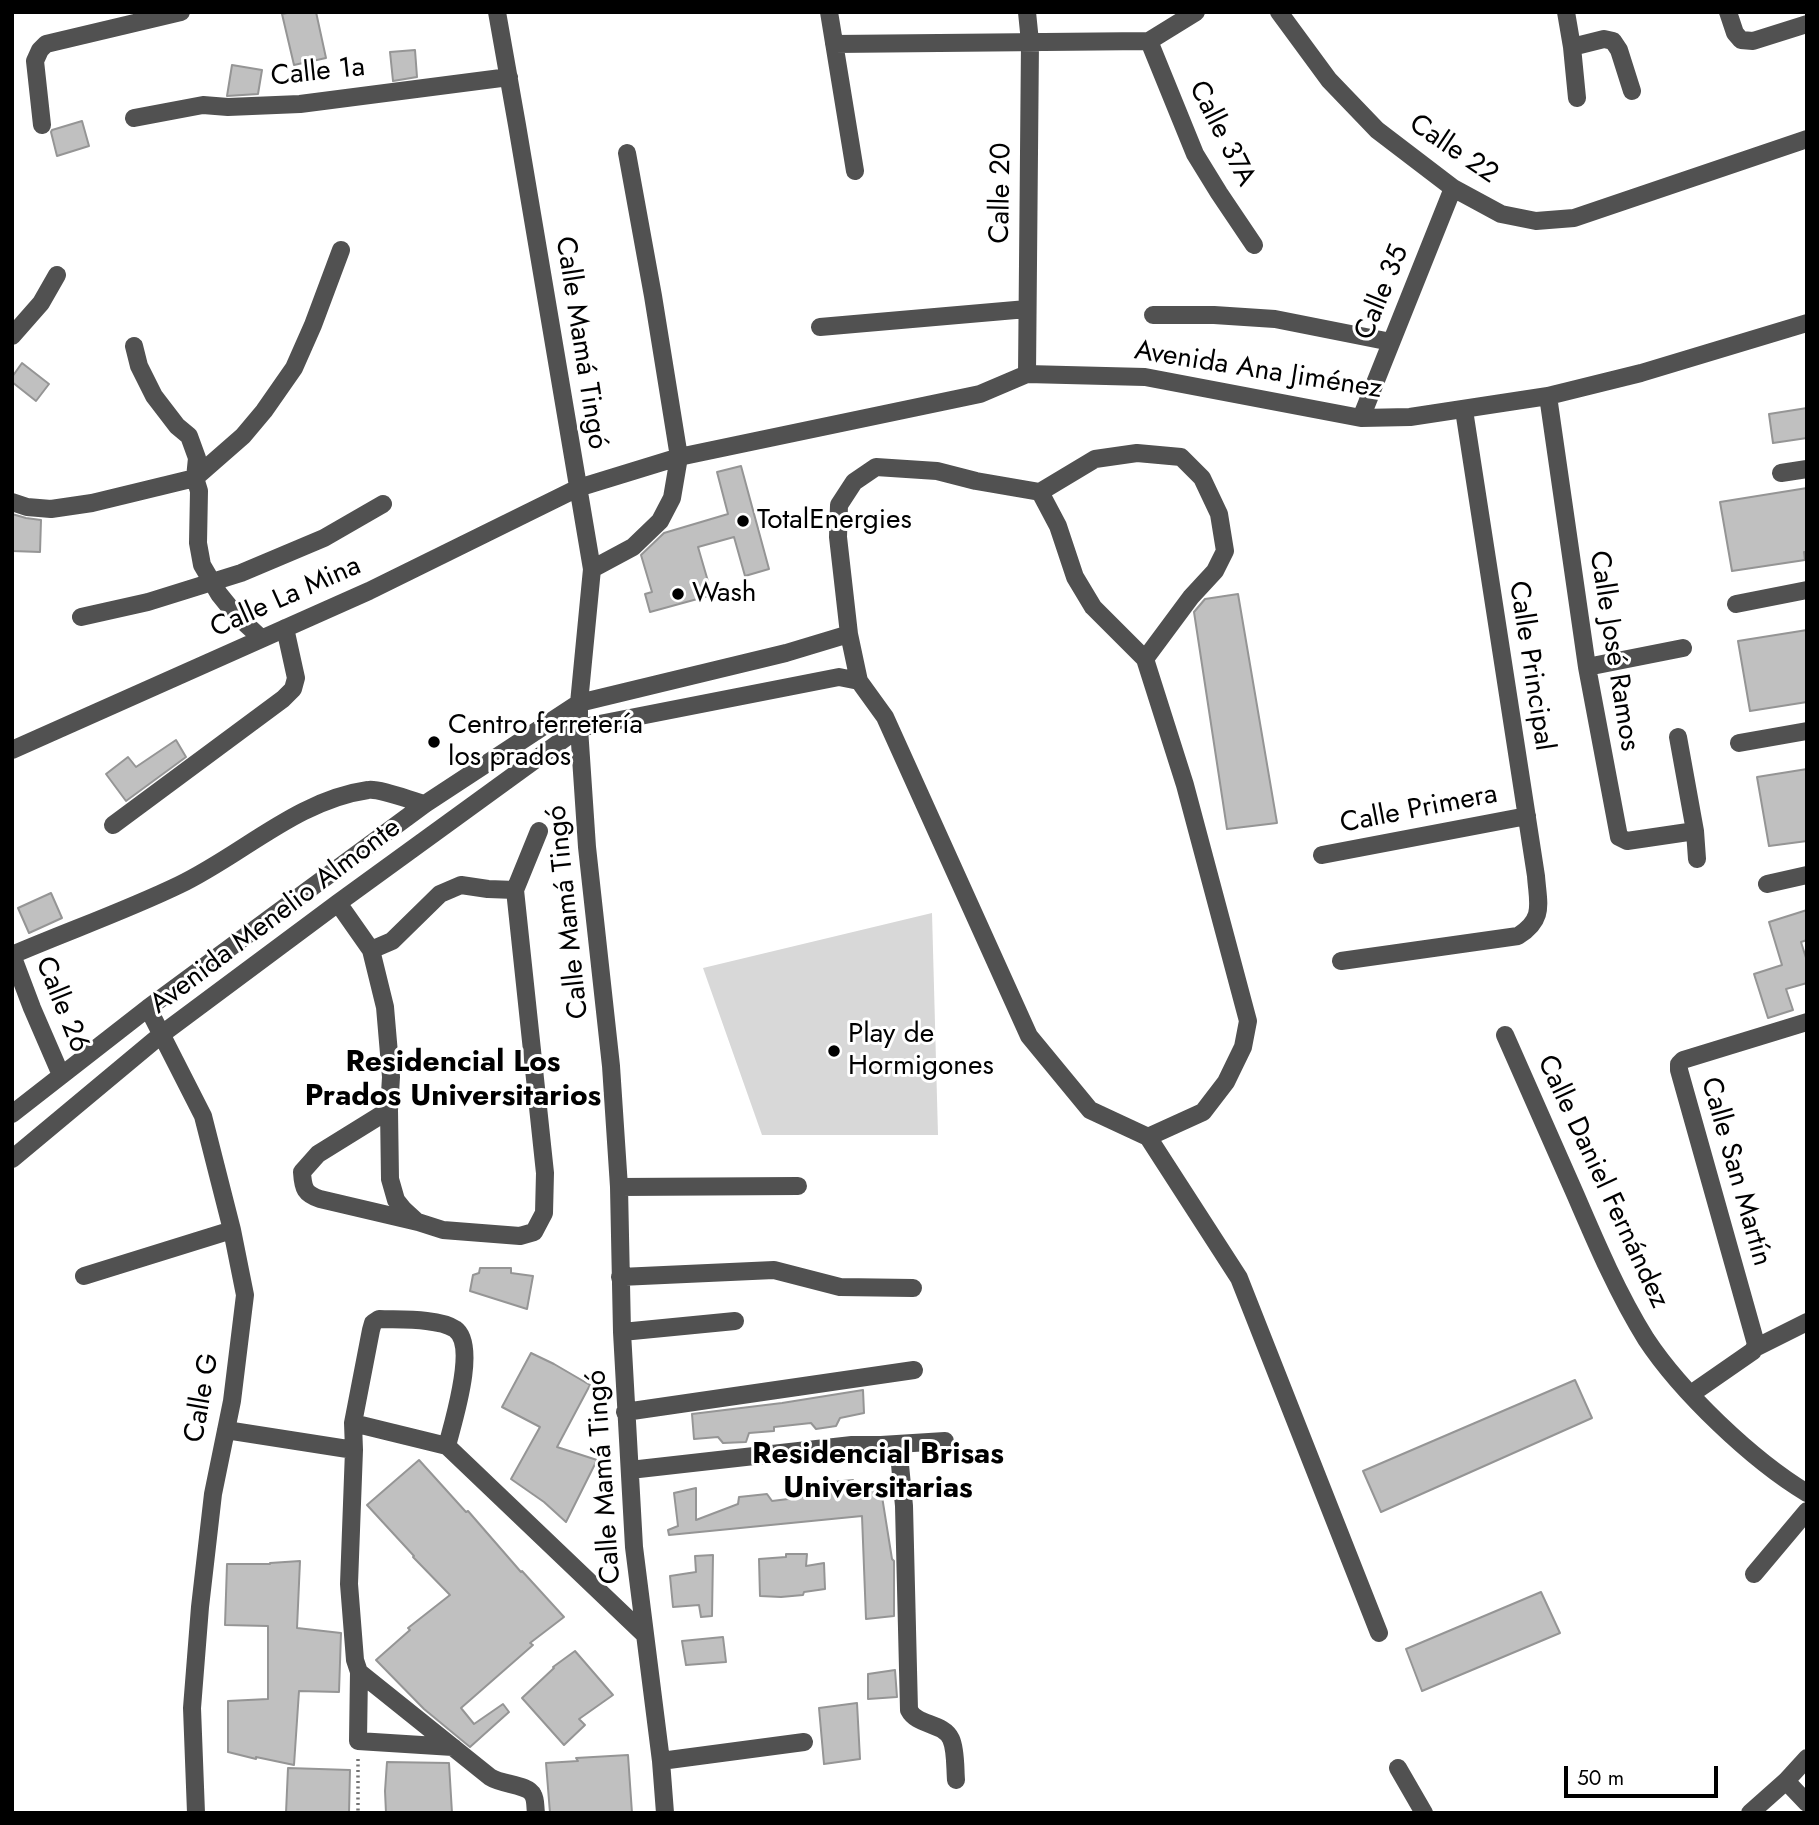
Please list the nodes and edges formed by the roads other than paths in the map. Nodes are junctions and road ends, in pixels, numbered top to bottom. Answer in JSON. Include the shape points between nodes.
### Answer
{"nodes":[{"id":1,"x":181,"y":12,"type":"edge"},
{"id":2,"x":496,"y":12,"type":"edge"},
{"id":3,"x":829,"y":12,"type":"edge"},
{"id":4,"x":1027,"y":12,"type":"edge"},
{"id":5,"x":1196,"y":12,"type":"edge"},
{"id":6,"x":1279,"y":12,"type":"edge"},
{"id":7,"x":1566,"y":12,"type":"edge"},
{"id":8,"x":1728,"y":12,"type":"edge"},
{"id":9,"x":1807,"y":24,"type":"edge"},
{"id":10,"x":1149,"y":41,"type":"junction"},
{"id":11,"x":1030,"y":42,"type":"junction"},
{"id":12,"x":834,"y":44,"type":"junction"},
{"id":13,"x":1572,"y":47,"type":"junction"},
{"id":14,"x":509,"y":77,"type":"junction"},
{"id":15,"x":1632,"y":91,"type":"dead end"},
{"id":16,"x":1577,"y":98,"type":"dead end"},
{"id":17,"x":134,"y":118,"type":"dead end"},
{"id":18,"x":42,"y":125,"type":"dead end"},
{"id":19,"x":1807,"y":139,"type":"edge"},
{"id":20,"x":627,"y":153,"type":"dead end"},
{"id":21,"x":855,"y":171,"type":"dead end"},
{"id":22,"x":1454,"y":188,"type":"junction"},
{"id":23,"x":1254,"y":245,"type":"dead end"},
{"id":24,"x":341,"y":250,"type":"dead end"},
{"id":25,"x":57,"y":275,"type":"dead end"},
{"id":26,"x":1027,"y":310,"type":"junction"},
{"id":27,"x":1153,"y":315,"type":"dead end"},
{"id":28,"x":1807,"y":323,"type":"edge"},
{"id":29,"x":820,"y":327,"type":"dead end"},
{"id":30,"x":12,"y":336,"type":"edge"},
{"id":31,"x":1391,"y":342,"type":"junction"},
{"id":32,"x":135,"y":346,"type":"dead end"},
{"id":33,"x":1027,"y":374,"type":"junction"},
{"id":34,"x":1548,"y":396,"type":"junction"},
{"id":35,"x":1464,"y":410,"type":"junction"},
{"id":36,"x":1361,"y":418,"type":"junction"},
{"id":37,"x":679,"y":457,"type":"junction"},
{"id":38,"x":1807,"y":469,"type":"edge"},
{"id":39,"x":1781,"y":473,"type":"dead end"},
{"id":40,"x":195,"y":478,"type":"junction"},
{"id":41,"x":578,"y":488,"type":"junction"},
{"id":42,"x":1040,"y":492,"type":"junction"},
{"id":43,"x":12,"y":502,"type":"edge"},
{"id":44,"x":383,"y":504,"type":"dead end"},
{"id":45,"x":592,"y":569,"type":"junction"},
{"id":46,"x":212,"y":583,"type":"junction"},
{"id":47,"x":1807,"y":590,"type":"edge"},
{"id":48,"x":1736,"y":604,"type":"dead end"},
{"id":49,"x":81,"y":617,"type":"dead end"},
{"id":50,"x":285,"y":628,"type":"junction"},
{"id":51,"x":849,"y":634,"type":"junction"},
{"id":52,"x":261,"y":638,"type":"junction"},
{"id":53,"x":1683,"y":648,"type":"dead end"},
{"id":54,"x":1145,"y":659,"type":"junction"},
{"id":55,"x":1587,"y":667,"type":"junction"},
{"id":56,"x":859,"y":681,"type":"junction"},
{"id":57,"x":579,"y":703,"type":"junction"},
{"id":58,"x":579,"y":728,"type":"junction"},
{"id":59,"x":1807,"y":731,"type":"edge"},
{"id":60,"x":1678,"y":737,"type":"dead end"},
{"id":61,"x":1738,"y":743,"type":"dead end"},
{"id":62,"x":12,"y":750,"type":"edge"},
{"id":63,"x":425,"y":804,"type":"junction"},
{"id":64,"x":1527,"y":816,"type":"junction"},
{"id":65,"x":113,"y":825,"type":"dead end"},
{"id":66,"x":538,"y":831,"type":"dead end"},
{"id":67,"x":1695,"y":831,"type":"junction"},
{"id":68,"x":1322,"y":855,"type":"dead end"},
{"id":69,"x":1697,"y":859,"type":"dead end"},
{"id":70,"x":1807,"y":875,"type":"edge"},
{"id":71,"x":1767,"y":884,"type":"dead end"},
{"id":72,"x":515,"y":890,"type":"junction"},
{"id":73,"x":338,"y":903,"type":"junction"},
{"id":74,"x":371,"y":950,"type":"junction"},
{"id":75,"x":12,"y":955,"type":"edge"},
{"id":76,"x":1341,"y":961,"type":"dead end"},
{"id":77,"x":148,"y":1009,"type":"junction"},
{"id":78,"x":1807,"y":1022,"type":"edge"},
{"id":79,"x":162,"y":1034,"type":"junction"},
{"id":80,"x":1505,"y":1035,"type":"dead end"},
{"id":81,"x":61,"y":1075,"type":"junction"},
{"id":82,"x":390,"y":1110,"type":"junction"},
{"id":83,"x":12,"y":1114,"type":"edge"},
{"id":84,"x":1148,"y":1136,"type":"junction"},
{"id":85,"x":12,"y":1159,"type":"edge"},
{"id":86,"x":798,"y":1186,"type":"dead end"},
{"id":87,"x":620,"y":1187,"type":"junction"},
{"id":88,"x":418,"y":1222,"type":"junction"},
{"id":89,"x":232,"y":1230,"type":"junction"},
{"id":90,"x":84,"y":1276,"type":"dead end"},
{"id":91,"x":620,"y":1277,"type":"junction"},
{"id":92,"x":913,"y":1288,"type":"dead end"},
{"id":93,"x":735,"y":1321,"type":"dead end"},
{"id":94,"x":1807,"y":1322,"type":"edge"},
{"id":95,"x":622,"y":1332,"type":"junction"},
{"id":96,"x":1755,"y":1348,"type":"junction"},
{"id":97,"x":914,"y":1370,"type":"dead end"},
{"id":98,"x":1691,"y":1394,"type":"junction"},
{"id":99,"x":625,"y":1412,"type":"junction"},
{"id":100,"x":353,"y":1423,"type":"junction"},
{"id":101,"x":226,"y":1430,"type":"junction"},
{"id":102,"x":945,"y":1441,"type":"dead end"},
{"id":103,"x":898,"y":1444,"type":"junction"},
{"id":104,"x":447,"y":1446,"type":"junction"},
{"id":105,"x":354,"y":1450,"type":"junction"},
{"id":106,"x":630,"y":1470,"type":"junction"},
{"id":107,"x":1807,"y":1493,"type":"edge"},
{"id":108,"x":1807,"y":1511,"type":"edge"},
{"id":109,"x":1754,"y":1574,"type":"dead end"},
{"id":110,"x":1379,"y":1633,"type":"dead end"},
{"id":111,"x":645,"y":1635,"type":"junction"},
{"id":112,"x":359,"y":1672,"type":"junction"},
{"id":113,"x":804,"y":1742,"type":"dead end"},
{"id":114,"x":453,"y":1747,"type":"junction"},
{"id":115,"x":1807,"y":1758,"type":"edge"},
{"id":116,"x":661,"y":1761,"type":"junction"},
{"id":117,"x":1398,"y":1768,"type":"dead end"},
{"id":118,"x":956,"y":1780,"type":"dead end"},
{"id":119,"x":1786,"y":1781,"type":"junction"},
{"id":120,"x":1807,"y":1802,"type":"edge"},
{"id":121,"x":196,"y":1813,"type":"edge"},
{"id":122,"x":536,"y":1813,"type":"edge"},
{"id":123,"x":666,"y":1813,"type":"edge"},
{"id":124,"x":1424,"y":1813,"type":"edge"},
{"id":125,"x":1750,"y":1813,"type":"edge"}],
"edges":[{"from":1,"to":18,"type":"street","via":[[46,44],[35,61]]},
{"from":2,"to":14,"type":"street","name":"Calle Mamá Tingó"},
{"from":3,"to":12,"type":"street"},
{"from":4,"to":11,"type":"street","name":"Calle 20"},
{"from":5,"to":10,"type":"street"},
{"from":6,"to":22,"type":"street","name":"Calle 22","via":[[1329,80],[1377,130]]},
{"from":7,"to":13,"type":"street"},
{"from":8,"to":9,"type":"street","via":[[1741,40]]},
{"from":10,"to":11,"type":"street"},
{"from":10,"to":23,"type":"street","name":"Calle 37A","via":[[1195,154]]},
{"from":11,"to":12,"type":"street"},
{"from":11,"to":26,"type":"street","name":"Calle 20"},
{"from":12,"to":21,"type":"street"},
{"from":13,"to":15,"type":"street","via":[[1613,41]]},
{"from":13,"to":16,"type":"street"},
{"from":14,"to":17,"type":"street","name":"Calle 1a","via":[[300,104],[203,105]]},
{"from":14,"to":41,"type":"street","name":"Calle Mamá Tingó"},
{"from":19,"to":22,"type":"street","name":"Calle 22","via":[[1574,218],[1536,221],[1501,214]]},
{"from":20,"to":37,"type":"street"},
{"from":22,"to":31,"type":"street","name":"Calle 35"},
{"from":24,"to":40,"type":"street","via":[[294,368],[243,436]]},
{"from":25,"to":30,"type":"street","via":[[41,303]]},
{"from":26,"to":29,"type":"street"},
{"from":26,"to":33,"type":"street","name":"Calle 20"},
{"from":27,"to":31,"type":"street","via":[[1275,319]]},
{"from":28,"to":34,"type":"street","name":"Avenida Ana Jiménez"},
{"from":31,"to":36,"type":"street","name":"Calle 35"},
{"from":32,"to":40,"type":"street","via":[[154,396],[190,436],[197,458]]},
{"from":33,"to":36,"type":"street","name":"Avenida Ana Jiménez","via":[[1145,377]]},
{"from":33,"to":37,"type":"street","name":"Avenida Ana Jiménez","via":[[947,402]]},
{"from":34,"to":35,"type":"street","name":"Avenida Ana Jiménez"},
{"from":34,"to":55,"type":"street","name":"Calle José Ramos"},
{"from":35,"to":36,"type":"street","name":"Avenida Ana Jiménez"},
{"from":35,"to":64,"type":"street","name":"Calle Principal"},
{"from":37,"to":41,"type":"street","name":"Avenida Ana Jiménez"},
{"from":37,"to":45,"type":"street","via":[[672,498],[660,521],[633,547]]},
{"from":38,"to":39,"type":"street"},
{"from":40,"to":43,"type":"street","via":[[51,509]]},
{"from":40,"to":46,"type":"street","via":[[200,505],[198,543]]},
{"from":41,"to":45,"type":"street","name":"Calle Mamá Tingó"},
{"from":41,"to":50,"type":"street","name":"Calle La Mina"},
{"from":42,"to":51,"type":"street","via":[[937,471],[876,467],[854,482],[839,505]]},
{"from":42,"to":54,"type":"street","via":[[1058,526],[1075,577],[1093,607]]},
{"from":42,"to":54,"type":"street","via":[[1095,459],[1137,453],[1181,457],[1202,478],[1219,514],[1225,551]]},
{"from":44,"to":46,"type":"street","via":[[324,538]]},
{"from":45,"to":57,"type":"street","name":"Calle Mamá Tingó"},
{"from":46,"to":49,"type":"street"},
{"from":46,"to":52,"type":"street"},
{"from":47,"to":48,"type":"street"},
{"from":50,"to":52,"type":"street","name":"Calle La Mina"},
{"from":50,"to":65,"type":"street","via":[[296,678],[293,689]]},
{"from":51,"to":56,"type":"street"},
{"from":51,"to":57,"type":"street","name":"Avenida Menelio Almonte"},
{"from":52,"to":62,"type":"street","name":"Calle La Mina"},
{"from":53,"to":55,"type":"street"},
{"from":54,"to":84,"type":"street","via":[[1185,785],[1248,1021],[1243,1047],[1226,1082],[1203,1112]]},
{"from":55,"to":67,"type":"street","name":"Calle José Ramos","via":[[1619,837],[1627,841]]},
{"from":56,"to":58,"type":"street","via":[[839,677]]},
{"from":56,"to":84,"type":"street","via":[[885,718],[1028,1036],[1090,1110]]},
{"from":57,"to":58,"type":"street","name":"Calle Mamá Tingó"},
{"from":57,"to":63,"type":"street","name":"Avenida Menelio Almonte"},
{"from":58,"to":73,"type":"street","name":"Avenida Menelio Almonte"},
{"from":58,"to":87,"type":"street","name":"Calle Mamá Tingó"},
{"from":59,"to":61,"type":"street"},
{"from":60,"to":67,"type":"street"},
{"from":63,"to":75,"type":"street","via":[[371,789],[334,799],[298,814],[180,885]]},
{"from":63,"to":77,"type":"street","name":"Avenida Menelio Almonte"},
{"from":64,"to":68,"type":"street","name":"Calle Primera"},
{"from":64,"to":76,"type":"street","name":"Calle Principal","via":[[1538,911],[1531,928],[1518,936]]},
{"from":66,"to":72,"type":"street"},
{"from":67,"to":69,"type":"street"},
{"from":70,"to":71,"type":"street"},
{"from":72,"to":74,"type":"street","via":[[461,885],[440,894],[393,941]]},
{"from":72,"to":88,"type":"street","via":[[545,1173],[544,1213],[534,1231],[520,1236],[443,1230]]},
{"from":73,"to":74,"type":"street"},
{"from":73,"to":79,"type":"street","name":"Avenida Menelio Almonte"},
{"from":74,"to":82,"type":"street","via":[[385,1007]]},
{"from":75,"to":81,"type":"street","name":"Calle 26"},
{"from":77,"to":79,"type":"street","name":"Calle G"},
{"from":77,"to":81,"type":"street","name":"Avenida Menelio Almonte"},
{"from":78,"to":96,"type":"street","name":"Calle San Martín","via":[[1679,1064]]},
{"from":79,"to":85,"type":"street","name":"Avenida Menelio Almonte"},
{"from":79,"to":89,"type":"street","name":"Calle G","via":[[203,1116]]},
{"from":80,"to":98,"type":"street","name":"Calle Daniel Fernández","via":[[1616,1287],[1661,1360]]},
{"from":81,"to":83,"type":"street","name":"Avenida Menelio Almonte"},
{"from":82,"to":88,"type":"street","via":[[390,1179],[396,1200]]},
{"from":82,"to":88,"type":"street","via":[[318,1154],[302,1172],[303,1183],[306,1192],[320,1199]]},
{"from":84,"to":110,"type":"street","via":[[1239,1278]]},
{"from":86,"to":87,"type":"street"},
{"from":87,"to":91,"type":"street","name":"Calle Mamá Tingó"},
{"from":89,"to":90,"type":"street"},
{"from":89,"to":101,"type":"street","name":"Calle G","via":[[245,1295]]},
{"from":91,"to":92,"type":"street","via":[[774,1270],[840,1287]]},
{"from":91,"to":95,"type":"street","name":"Calle Mamá Tingó"},
{"from":93,"to":95,"type":"street"},
{"from":94,"to":96,"type":"street"},
{"from":95,"to":99,"type":"street","name":"Calle Mamá Tingó"},
{"from":96,"to":98,"type":"street"},
{"from":97,"to":99,"type":"street"},
{"from":98,"to":107,"type":"street","name":"Calle Daniel Fernández","via":[[1760,1459]]},
{"from":99,"to":106,"type":"street","name":"Calle Mamá Tingó"},
{"from":100,"to":104,"type":"street"},
{"from":100,"to":104,"type":"street","via":[[373,1323],[379,1319],[438,1323],[455,1329],[464,1346],[465,1369]]},
{"from":100,"to":105,"type":"street"},
{"from":101,"to":105,"type":"street"},
{"from":101,"to":121,"type":"street","name":"Calle G","via":[[213,1494],[192,1708]]},
{"from":102,"to":103,"type":"street"},
{"from":103,"to":106,"type":"street"},
{"from":103,"to":118,"type":"street","via":[[909,1710],[915,1718],[949,1735]]},
{"from":104,"to":111,"type":"street"},
{"from":105,"to":112,"type":"street","via":[[349,1584]]},
{"from":106,"to":111,"type":"street","name":"Calle Mamá Tingó"},
{"from":108,"to":109,"type":"street"},
{"from":111,"to":116,"type":"street","name":"Calle Mamá Tingó"},
{"from":112,"to":114,"type":"street"},
{"from":112,"to":114,"type":"street","via":[[358,1741]]},
{"from":113,"to":116,"type":"street"},
{"from":114,"to":122,"type":"street","via":[[497,1781],[525,1787],[534,1796]]},
{"from":115,"to":119,"type":"street"},
{"from":116,"to":123,"type":"street","name":"Calle Mamá Tingó"},
{"from":117,"to":124,"type":"street"},
{"from":119,"to":120,"type":"street"},
{"from":119,"to":125,"type":"street"}]}
